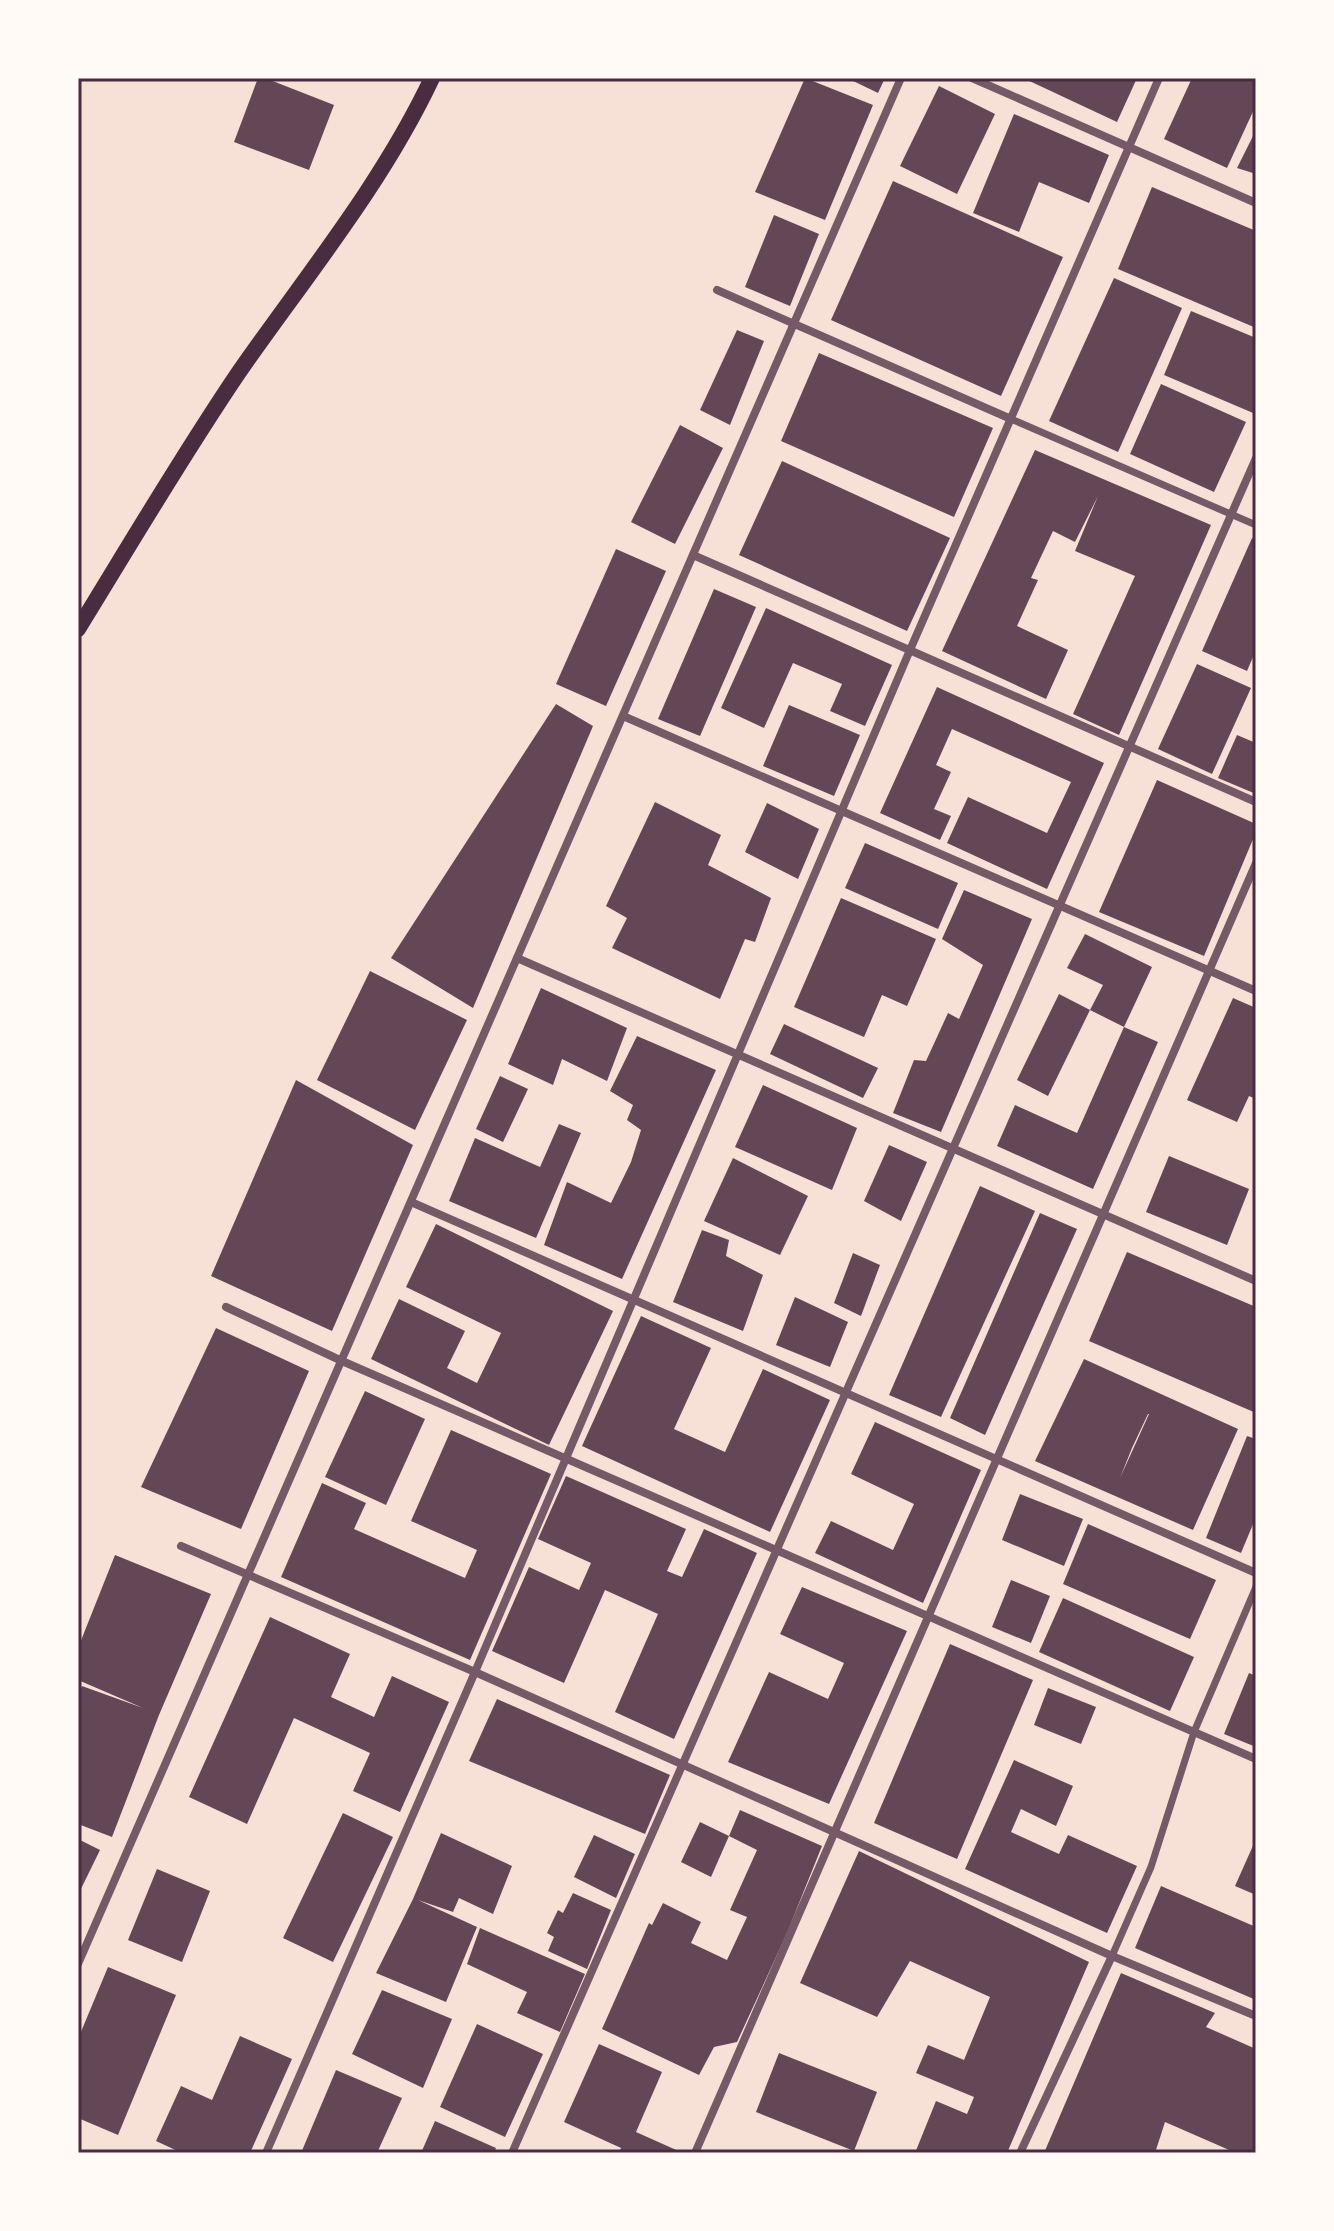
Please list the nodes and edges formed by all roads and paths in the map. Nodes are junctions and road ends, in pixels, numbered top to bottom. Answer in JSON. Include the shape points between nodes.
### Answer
{"nodes":[{"id":1,"x":432,"y":78,"type":"edge"},
{"id":2,"x":901,"y":78,"type":"edge"},
{"id":3,"x":972,"y":78,"type":"edge"},
{"id":4,"x":1159,"y":78,"type":"edge"},
{"id":5,"x":1129,"y":148,"type":"junction"},
{"id":6,"x":1256,"y":203,"type":"edge"},
{"id":7,"x":717,"y":290,"type":"dead end"},
{"id":8,"x":794,"y":324,"type":"junction"},
{"id":9,"x":1011,"y":419,"type":"junction"},
{"id":10,"x":1256,"y":458,"type":"edge"},
{"id":11,"x":1231,"y":514,"type":"junction"},
{"id":12,"x":1256,"y":525,"type":"edge"},
{"id":13,"x":693,"y":555,"type":"junction"},
{"id":14,"x":78,"y":629,"type":"edge"},
{"id":15,"x":910,"y":650,"type":"junction"},
{"id":16,"x":623,"y":716,"type":"junction"},
{"id":17,"x":1129,"y":746,"type":"junction"},
{"id":18,"x":1256,"y":802,"type":"edge"},
{"id":19,"x":841,"y":812,"type":"junction"},
{"id":20,"x":1256,"y":863,"type":"edge"},
{"id":21,"x":1059,"y":907,"type":"junction"},
{"id":22,"x":517,"y":958,"type":"junction"},
{"id":23,"x":1209,"y":971,"type":"junction"},
{"id":24,"x":1256,"y":991,"type":"edge"},
{"id":25,"x":738,"y":1054,"type":"junction"},
{"id":26,"x":953,"y":1149,"type":"junction"},
{"id":27,"x":411,"y":1202,"type":"junction"},
{"id":28,"x":1103,"y":1215,"type":"junction"},
{"id":29,"x":1256,"y":1281,"type":"edge"},
{"id":30,"x":633,"y":1300,"type":"junction"},
{"id":31,"x":226,"y":1307,"type":"dead end"},
{"id":32,"x":342,"y":1361,"type":"junction"},
{"id":33,"x":846,"y":1393,"type":"junction"},
{"id":34,"x":566,"y":1459,"type":"junction"},
{"id":35,"x":997,"y":1459,"type":"junction"},
{"id":36,"x":181,"y":1546,"type":"dead end"},
{"id":37,"x":777,"y":1551,"type":"junction"},
{"id":38,"x":1256,"y":1573,"type":"edge"},
{"id":39,"x":248,"y":1576,"type":"junction"},
{"id":40,"x":1256,"y":1587,"type":"edge"},
{"id":41,"x":929,"y":1616,"type":"junction"},
{"id":42,"x":475,"y":1672,"type":"junction"},
{"id":43,"x":1194,"y":1732,"type":"junction"},
{"id":44,"x":1256,"y":1759,"type":"edge"},
{"id":45,"x":682,"y":1765,"type":"junction"},
{"id":46,"x":835,"y":1832,"type":"junction"},
{"id":47,"x":1112,"y":1956,"type":"junction"},
{"id":48,"x":78,"y":1964,"type":"edge"},
{"id":49,"x":1256,"y":2016,"type":"edge"},
{"id":50,"x":266,"y":2153,"type":"edge"},
{"id":51,"x":512,"y":2153,"type":"edge"},
{"id":52,"x":695,"y":2153,"type":"edge"},
{"id":53,"x":1020,"y":2153,"type":"edge"}],
"edges":[{"from":1,"to":14,"type":"main road","via":[[375,178],[188,449]]},
{"from":2,"to":8,"type":"street"},
{"from":3,"to":5,"type":"street"},
{"from":4,"to":5,"type":"street"},
{"from":5,"to":6,"type":"street"},
{"from":5,"to":9,"type":"street"},
{"from":7,"to":8,"type":"street"},
{"from":8,"to":9,"type":"street"},
{"from":8,"to":13,"type":"street"},
{"from":9,"to":11,"type":"street"},
{"from":9,"to":15,"type":"street"},
{"from":10,"to":11,"type":"street"},
{"from":11,"to":12,"type":"street"},
{"from":11,"to":17,"type":"street"},
{"from":13,"to":15,"type":"street"},
{"from":13,"to":16,"type":"street"},
{"from":15,"to":17,"type":"street"},
{"from":15,"to":19,"type":"street"},
{"from":16,"to":19,"type":"street"},
{"from":16,"to":22,"type":"street"},
{"from":17,"to":18,"type":"street"},
{"from":17,"to":21,"type":"street"},
{"from":19,"to":21,"type":"street"},
{"from":19,"to":25,"type":"street"},
{"from":20,"to":23,"type":"street"},
{"from":21,"to":23,"type":"street"},
{"from":21,"to":26,"type":"street"},
{"from":22,"to":25,"type":"street"},
{"from":22,"to":27,"type":"street"},
{"from":23,"to":24,"type":"street"},
{"from":23,"to":28,"type":"street"},
{"from":25,"to":26,"type":"street"},
{"from":25,"to":30,"type":"street"},
{"from":26,"to":28,"type":"street"},
{"from":26,"to":33,"type":"street"},
{"from":27,"to":30,"type":"street"},
{"from":27,"to":32,"type":"street"},
{"from":28,"to":29,"type":"street"},
{"from":28,"to":35,"type":"street"},
{"from":30,"to":33,"type":"street"},
{"from":30,"to":34,"type":"street"},
{"from":31,"to":32,"type":"street"},
{"from":32,"to":34,"type":"street"},
{"from":32,"to":39,"type":"street"},
{"from":33,"to":35,"type":"street"},
{"from":33,"to":37,"type":"street"},
{"from":34,"to":37,"type":"street"},
{"from":34,"to":42,"type":"street"},
{"from":35,"to":38,"type":"street"},
{"from":35,"to":41,"type":"street"},
{"from":36,"to":39,"type":"street"},
{"from":37,"to":41,"type":"street"},
{"from":37,"to":45,"type":"street"},
{"from":39,"to":42,"type":"street"},
{"from":39,"to":48,"type":"street"},
{"from":40,"to":43,"type":"street"},
{"from":41,"to":43,"type":"street"},
{"from":41,"to":46,"type":"street"},
{"from":42,"to":45,"type":"street"},
{"from":42,"to":50,"type":"street"},
{"from":43,"to":44,"type":"street"},
{"from":43,"to":47,"type":"street","via":[[1151,1867]]},
{"from":45,"to":46,"type":"street"},
{"from":45,"to":51,"type":"street"},
{"from":46,"to":47,"type":"street"},
{"from":46,"to":52,"type":"street"},
{"from":47,"to":49,"type":"street"},
{"from":47,"to":53,"type":"street"}]}
